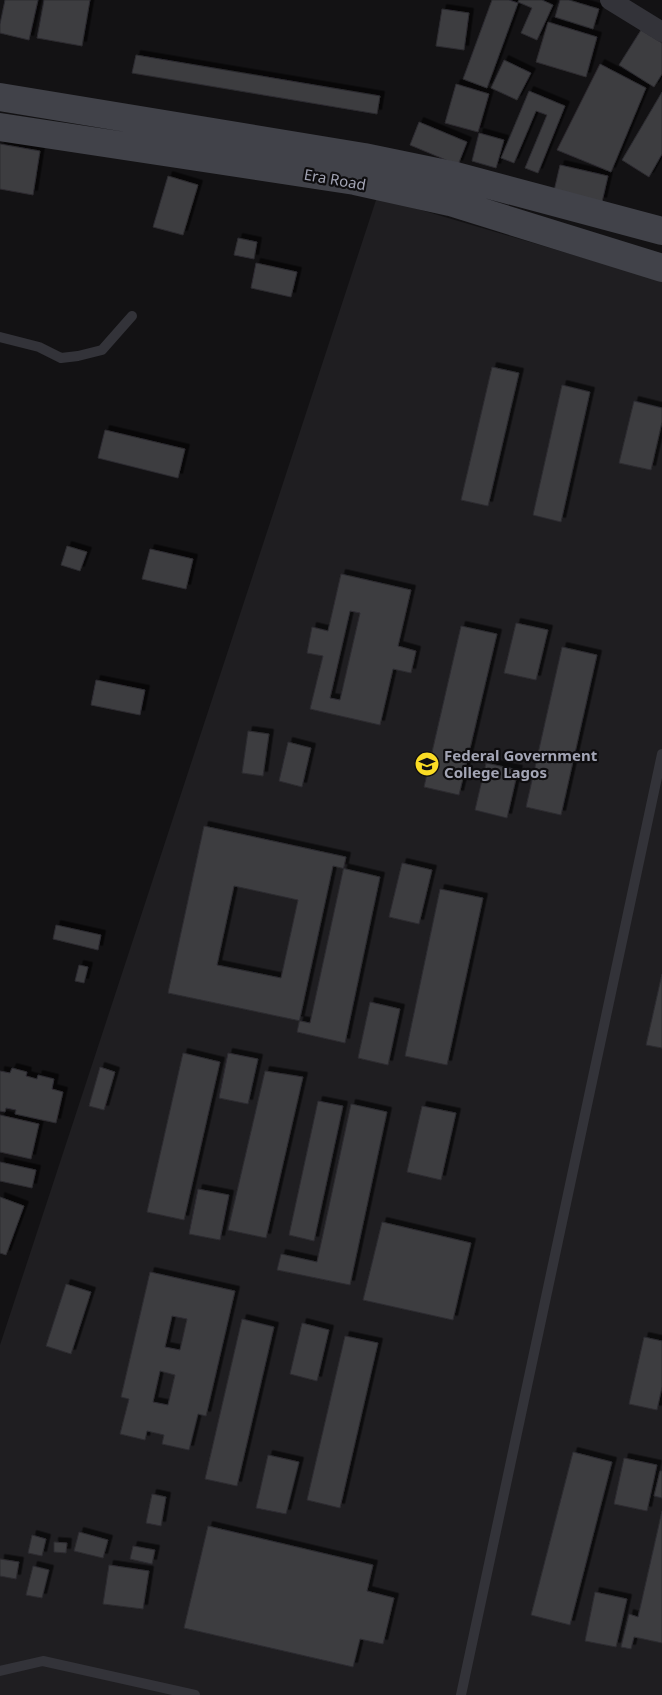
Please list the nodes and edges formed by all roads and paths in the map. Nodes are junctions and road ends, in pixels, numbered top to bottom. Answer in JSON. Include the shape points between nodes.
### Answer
{"nodes":[{"id":1,"x":610,"y":0,"type":"edge"},
{"id":2,"x":662,"y":32,"type":"edge"},
{"id":3,"x":0,"y":97,"type":"edge"},
{"id":4,"x":0,"y":127,"type":"edge"},
{"id":5,"x":660,"y":227,"type":"edge"},
{"id":6,"x":662,"y":268,"type":"edge"},
{"id":7,"x":132,"y":316,"type":"dead end"},
{"id":8,"x":0,"y":337,"type":"edge"},
{"id":9,"x":662,"y":754,"type":"edge"},
{"id":10,"x":0,"y":1671,"type":"edge"},
{"id":11,"x":194,"y":1695,"type":"edge"},
{"id":12,"x":461,"y":1695,"type":"edge"}],
"edges":[{"from":1,"to":2,"type":"street"},
{"from":3,"to":5,"type":"main road","via":[[364,157],[456,176]]},
{"from":4,"to":6,"type":"main road","name":"Era Road","via":[[356,181],[450,202]]},
{"from":7,"to":8,"type":"lane","via":[[102,350],[78,356],[61,358],[39,347]]},
{"from":9,"to":12,"type":"lane"},
{"from":10,"to":11,"type":"lane","via":[[42,1661]]}]}
